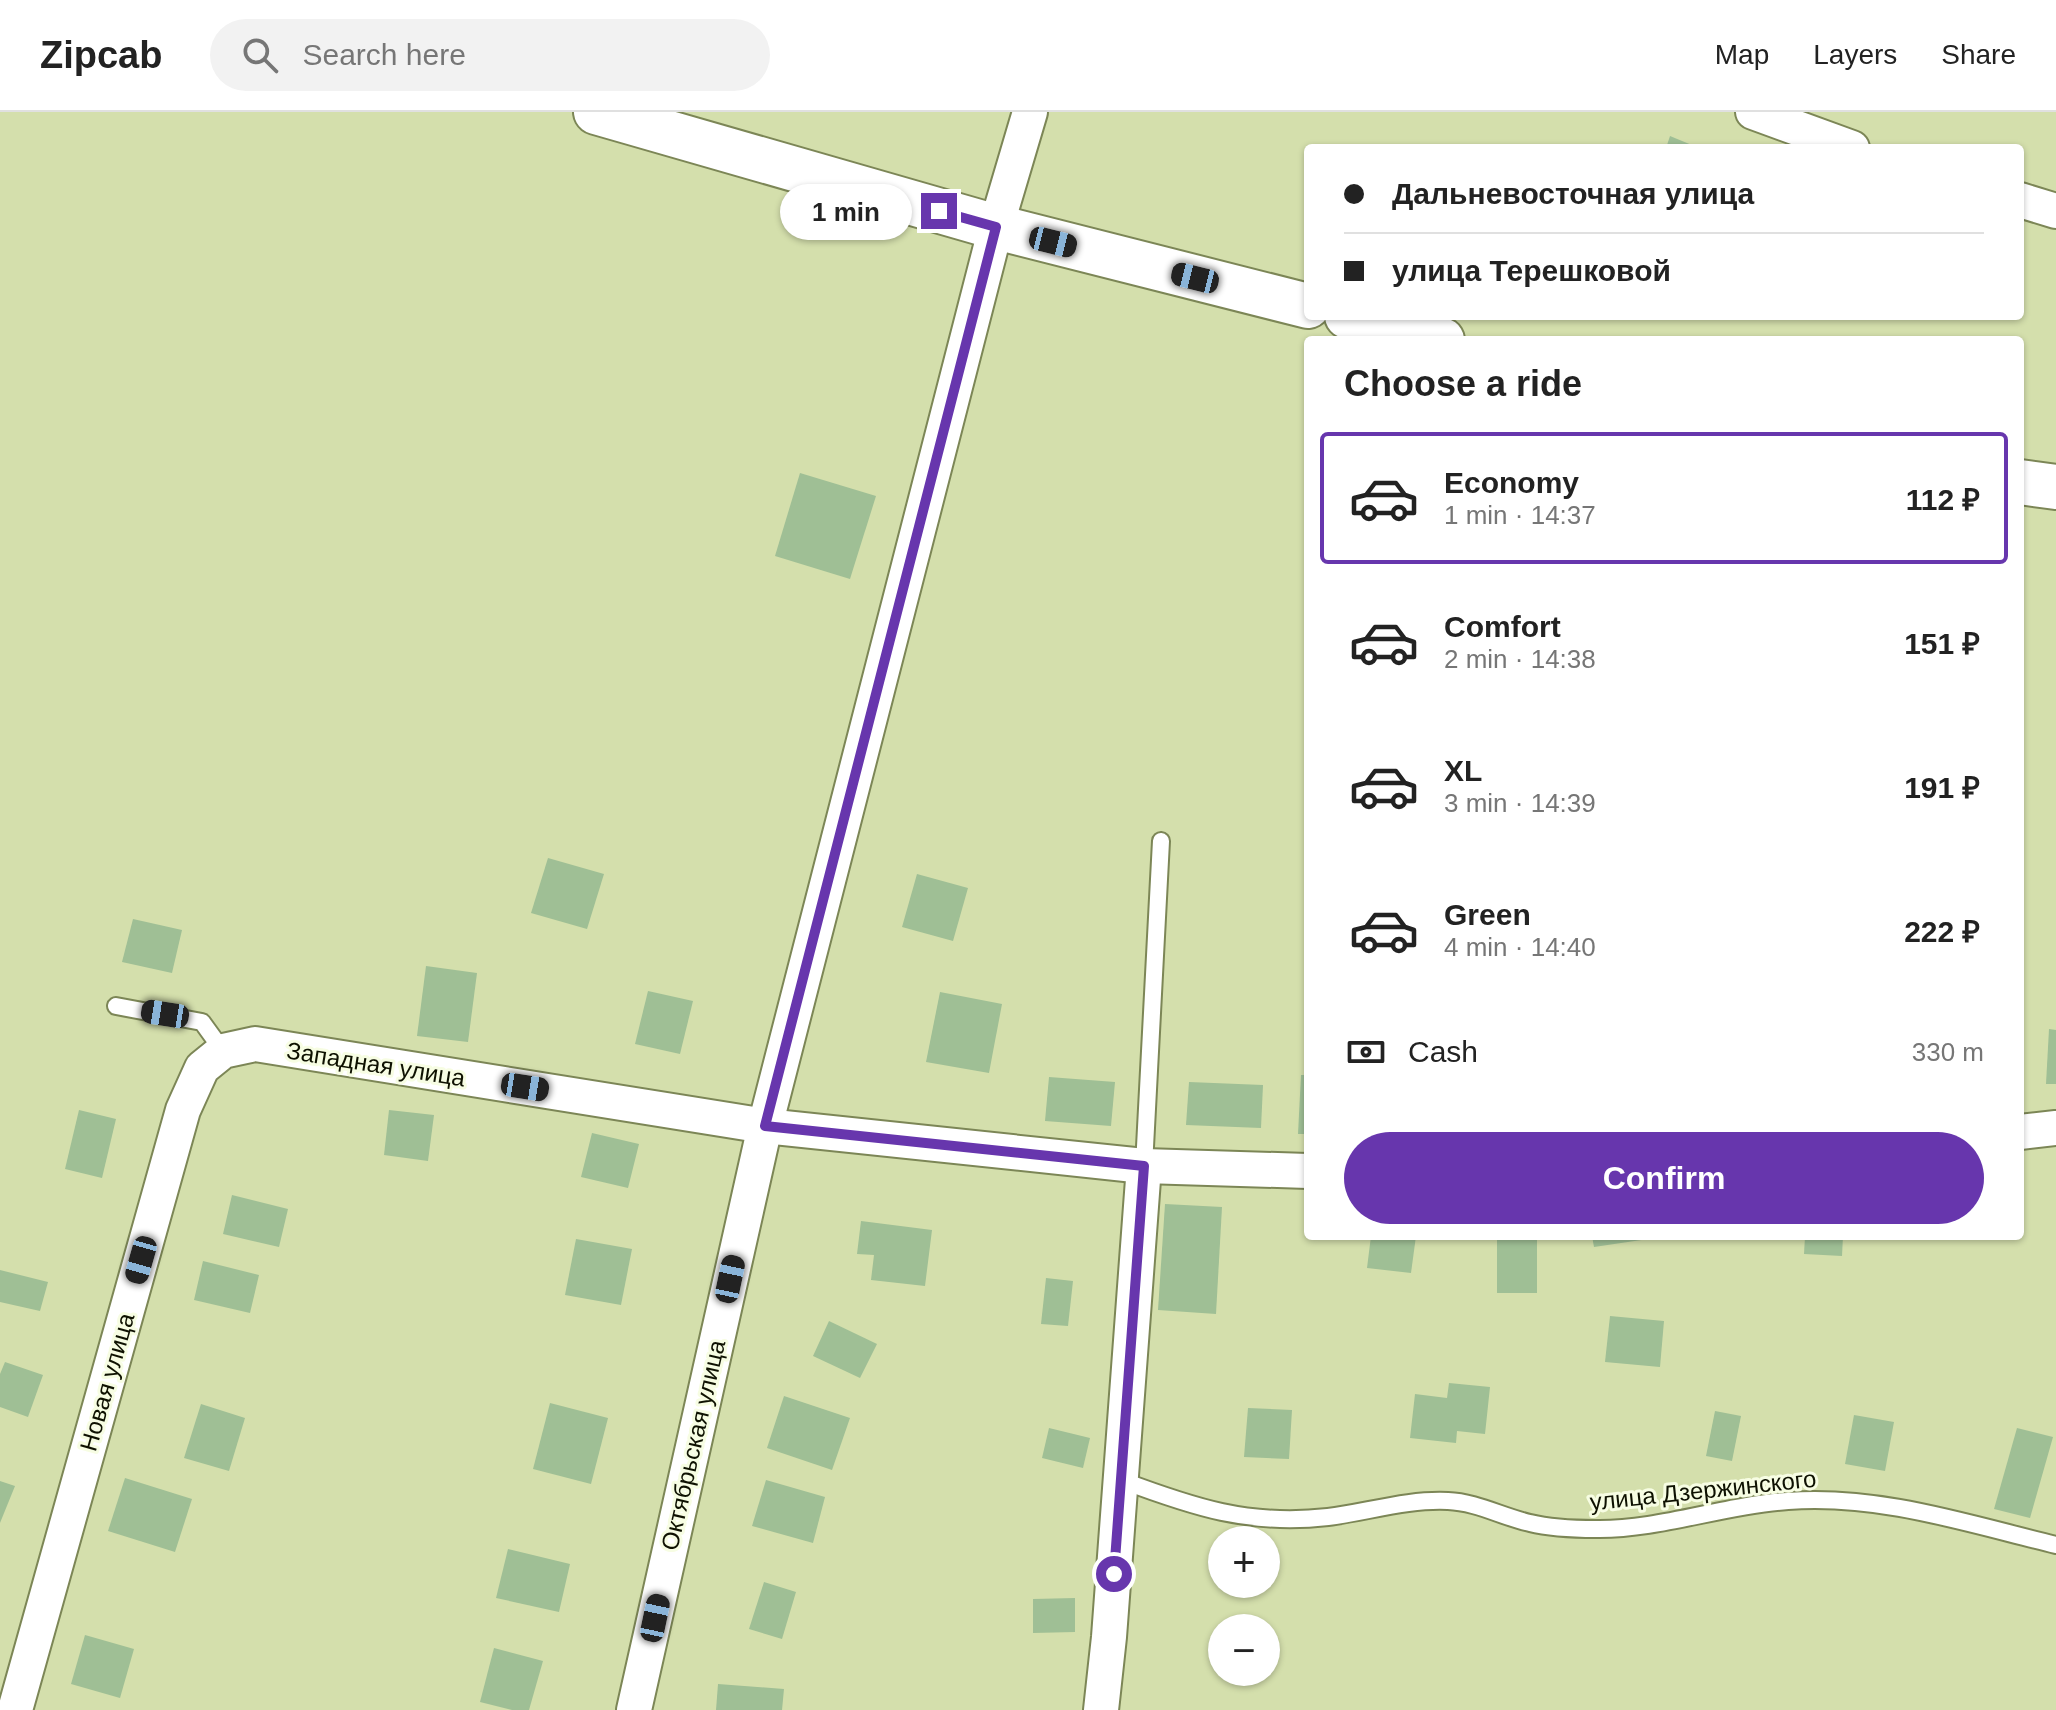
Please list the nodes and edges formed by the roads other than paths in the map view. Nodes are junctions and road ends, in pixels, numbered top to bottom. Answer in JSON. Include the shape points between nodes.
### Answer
{"nodes":[{"id":1,"x":596,"y":112,"type":"edge"},
{"id":2,"x":1030,"y":112,"type":"edge"},
{"id":3,"x":1753,"y":112,"type":"edge"},
{"id":4,"x":1841,"y":144,"type":"edge"},
{"id":5,"x":2024,"y":201,"type":"edge"},
{"id":6,"x":2056,"y":211,"type":"edge"},
{"id":7,"x":996,"y":227,"type":"junction"},
{"id":8,"x":1304,"y":305,"type":"edge"},
{"id":9,"x":1363,"y":320,"type":"edge"},
{"id":10,"x":1426,"y":336,"type":"edge"},
{"id":11,"x":2024,"y":483,"type":"edge"},
{"id":12,"x":2056,"y":487,"type":"edge"},
{"id":13,"x":1161,"y":841,"type":"dead end"},
{"id":14,"x":116,"y":1006,"type":"dead end"},
{"id":15,"x":239,"y":1048,"type":"junction"},
{"id":16,"x":765,"y":1126,"type":"junction"},
{"id":17,"x":2056,"y":1128,"type":"edge"},
{"id":18,"x":2024,"y":1132,"type":"edge"},
{"id":19,"x":1144,"y":1166,"type":"junction"},
{"id":20,"x":1304,"y":1171,"type":"edge"},
{"id":21,"x":1121,"y":1480,"type":"junction"},
{"id":22,"x":2056,"y":1545,"type":"edge"},
{"id":23,"x":15,"y":1710,"type":"edge"},
{"id":24,"x":634,"y":1710,"type":"edge"},
{"id":25,"x":1101,"y":1710,"type":"edge"}],
"edges":[{"from":1,"to":7,"type":"main road"},
{"from":2,"to":7,"type":"street","name":"Октябрьская улица"},
{"from":3,"to":4,"type":"street"},
{"from":5,"to":6,"type":"street"},
{"from":7,"to":8,"type":"main road"},
{"from":7,"to":16,"type":"street","name":"Октябрьская улица"},
{"from":9,"to":10,"type":"main road"},
{"from":11,"to":12,"type":"main road"},
{"from":13,"to":19,"type":"lane"},
{"from":14,"to":15,"type":"lane","via":[[202,1022]]},
{"from":15,"to":16,"type":"street","name":"Западная улица"},
{"from":15,"to":23,"type":"street","name":"Новая улица","via":[[202,1068],[183,1110]]},
{"from":16,"to":19,"type":"street","name":"Западная улица"},
{"from":16,"to":24,"type":"street","name":"Октябрьская улица"},
{"from":17,"to":18,"type":"street"},
{"from":19,"to":20,"type":"street","name":"Западная улица"},
{"from":19,"to":21,"type":"street"},
{"from":21,"to":22,"type":"lane","name":"улица Дзержинского","via":[[1226,1515],[1287,1520],[1449,1501],[1532,1524],[1597,1530],[1738,1506],[1834,1500],[1911,1509]]},
{"from":21,"to":25,"type":"street"}]}
